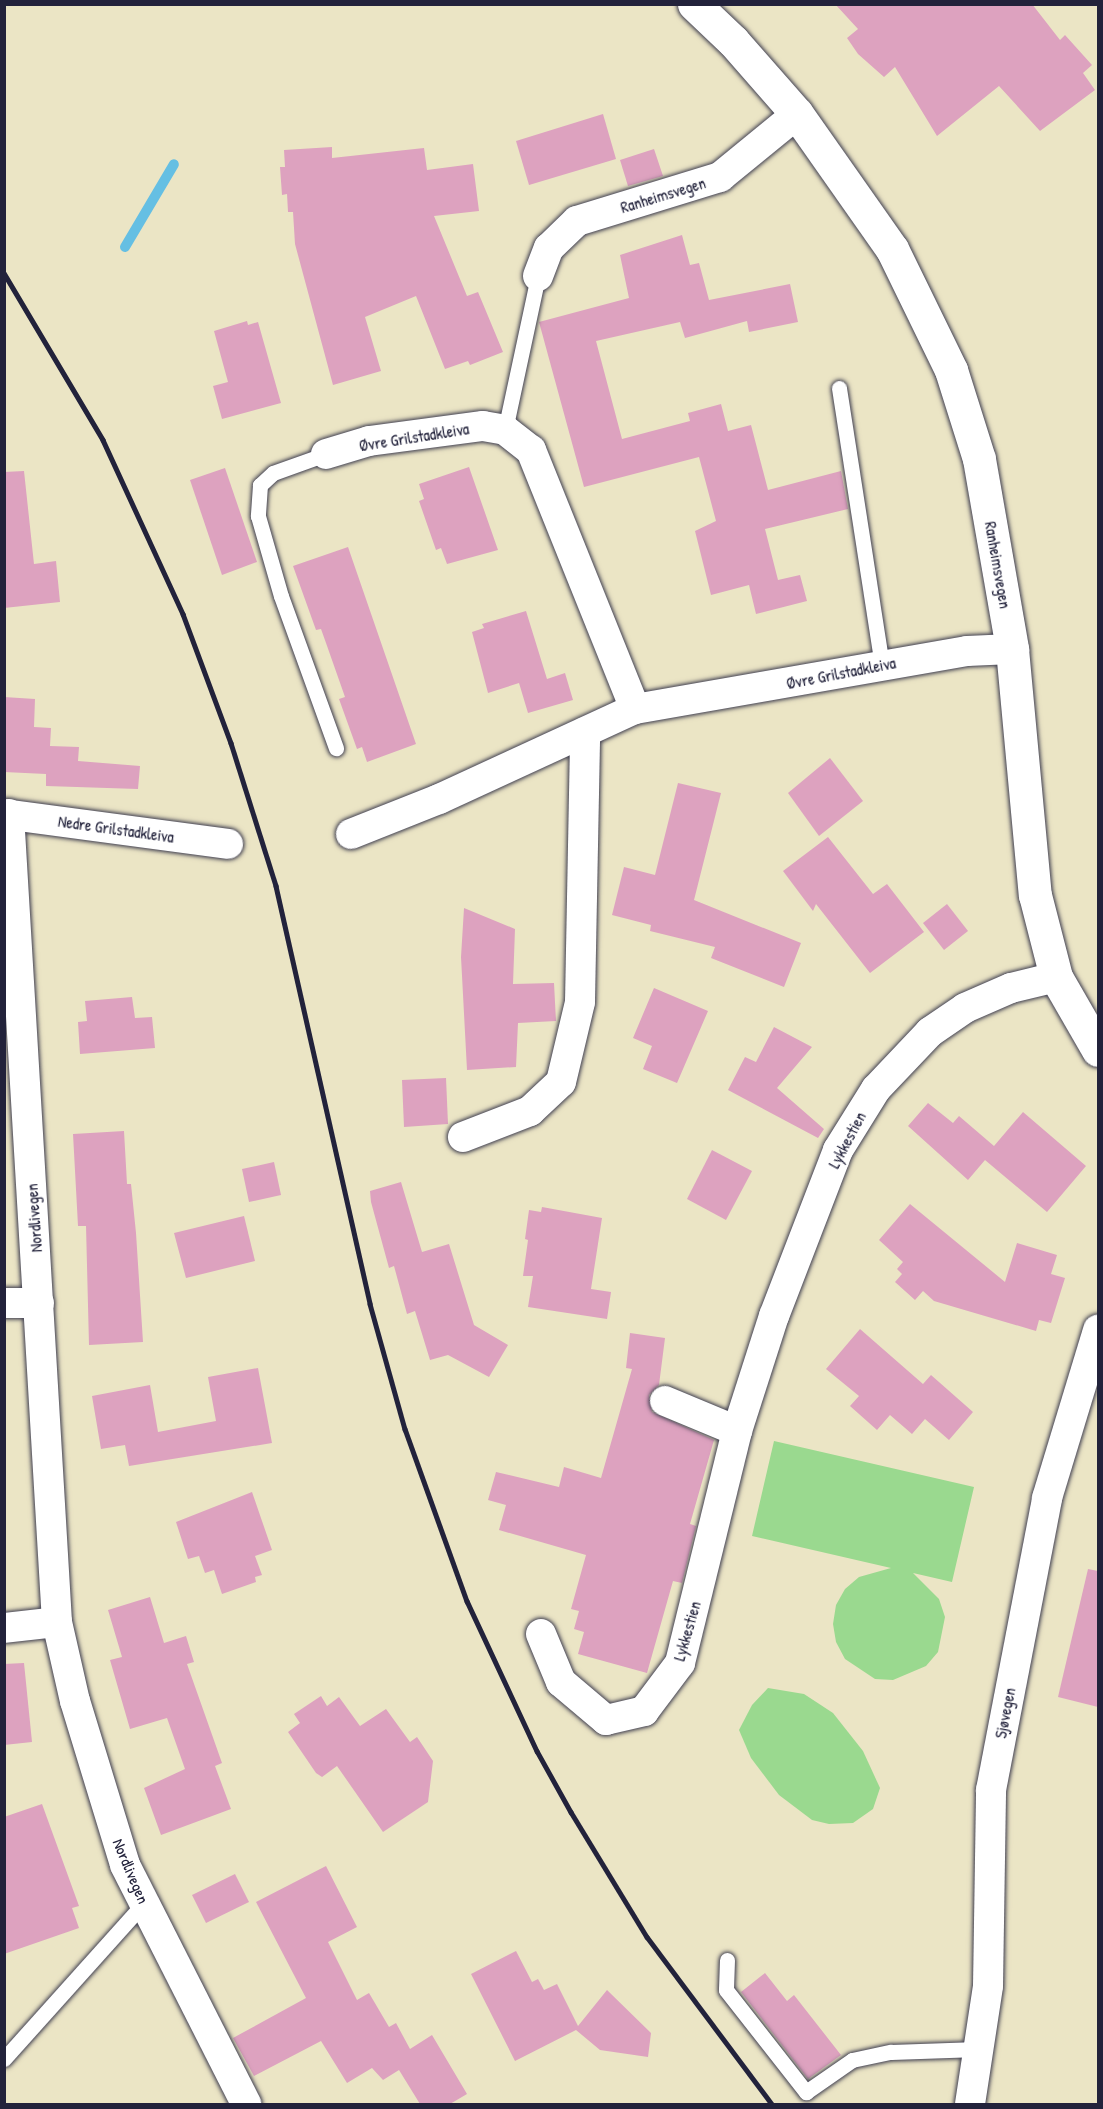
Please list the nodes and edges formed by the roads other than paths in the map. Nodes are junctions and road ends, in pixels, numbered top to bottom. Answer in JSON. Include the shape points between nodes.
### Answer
{"nodes":[{"id":1,"x":694,"y":4,"type":"edge"},
{"id":2,"x":797,"y":114,"type":"junction"},
{"id":3,"x":538,"y":276,"type":"joint"},
{"id":4,"x":839,"y":388,"type":"dead end"},
{"id":5,"x":505,"y":430,"type":"junction"},
{"id":6,"x":326,"y":454,"type":"joint"},
{"id":7,"x":1012,"y":650,"type":"junction"},
{"id":8,"x":882,"y":665,"type":"junction"},
{"id":9,"x":635,"y":709,"type":"junction"},
{"id":10,"x":585,"y":732,"type":"junction"},
{"id":11,"x":336,"y":748,"type":"dead end"},
{"id":12,"x":7,"y":814,"type":"edge"},
{"id":13,"x":351,"y":834,"type":"dead end"},
{"id":14,"x":228,"y":844,"type":"dead end"},
{"id":15,"x":1056,"y":977,"type":"junction"},
{"id":16,"x":1095,"y":1036,"type":"edge"},
{"id":17,"x":463,"y":1137,"type":"dead end"},
{"id":18,"x":4,"y":1303,"type":"edge"},
{"id":19,"x":39,"y":1303,"type":"junction"},
{"id":20,"x":1098,"y":1330,"type":"edge"},
{"id":21,"x":665,"y":1401,"type":"dead end"},
{"id":22,"x":737,"y":1431,"type":"junction"},
{"id":23,"x":57,"y":1622,"type":"junction"},
{"id":24,"x":4,"y":1628,"type":"edge"},
{"id":25,"x":541,"y":1634,"type":"dead end"},
{"id":26,"x":144,"y":1903,"type":"junction"},
{"id":27,"x":727,"y":1960,"type":"dead end"},
{"id":28,"x":978,"y":2049,"type":"junction"},
{"id":29,"x":4,"y":2059,"type":"edge"},
{"id":30,"x":246,"y":2104,"type":"edge"},
{"id":31,"x":970,"y":2104,"type":"edge"}],
"edges":[{"from":1,"to":2,"type":"street","name":"Ranheimsvegen","via":[[733,41]]},
{"from":2,"to":3,"type":"street","name":"Ranheimsvegen","via":[[720,177],[577,221],[549,248]]},
{"from":2,"to":7,"type":"street","name":"Ranheimsvegen","via":[[892,249],[951,370],[979,459]]},
{"from":3,"to":5,"type":"lane"},
{"from":4,"to":8,"type":"lane"},
{"from":5,"to":6,"type":"street","name":"Øvre Grilstadkleiva","via":[[456,428],[369,441]]},
{"from":5,"to":9,"type":"street","via":[[531,450]]},
{"from":6,"to":11,"type":"lane","name":"Øvre Grilstadkleiva","via":[[273,473],[260,485],[258,516],[281,596]]},
{"from":7,"to":8,"type":"street","name":"Øvre Grilstadkleiva","via":[[967,651]]},
{"from":7,"to":15,"type":"street","name":"Ranheimsvegen","via":[[1035,895]]},
{"from":8,"to":9,"type":"street","name":"Øvre Grilstadkleiva"},
{"from":9,"to":10,"type":"street","name":"Øvre Grilstadkleiva"},
{"from":10,"to":13,"type":"street","name":"Øvre Grilstadkleiva","via":[[439,799]]},
{"from":10,"to":17,"type":"street","via":[[580,1002],[561,1083],[530,1111]]},
{"from":12,"to":14,"type":"street","name":"Nedre Grilstadkleiva"},
{"from":12,"to":19,"type":"street","name":"Nordlivegen"},
{"from":15,"to":16,"type":"street","name":"Ranheimsvegen"},
{"from":15,"to":22,"type":"street","name":"Lykkestien","via":[[1011,988],[965,1008],[930,1032],[876,1089],[838,1150],[774,1316]]},
{"from":18,"to":19,"type":"street"},
{"from":19,"to":23,"type":"street","name":"Nordlivegen"},
{"from":20,"to":28,"type":"street","name":"Sjøvegen","via":[[1047,1498],[991,1790],[988,1986]]},
{"from":21,"to":22,"type":"street"},
{"from":22,"to":25,"type":"street","name":"Lykkestien","via":[[680,1663],[644,1711],[606,1720],[561,1682]]},
{"from":23,"to":24,"type":"street"},
{"from":23,"to":26,"type":"street","name":"Nordlivegen","via":[[75,1701],[125,1865]]},
{"from":26,"to":29,"type":"lane"},
{"from":26,"to":30,"type":"street","name":"Nordlivegen"},
{"from":27,"to":28,"type":"lane","via":[[726,1990],[806,2092],[852,2060],[891,2052]]},
{"from":28,"to":31,"type":"street","name":"Sjøvegen"}]}
